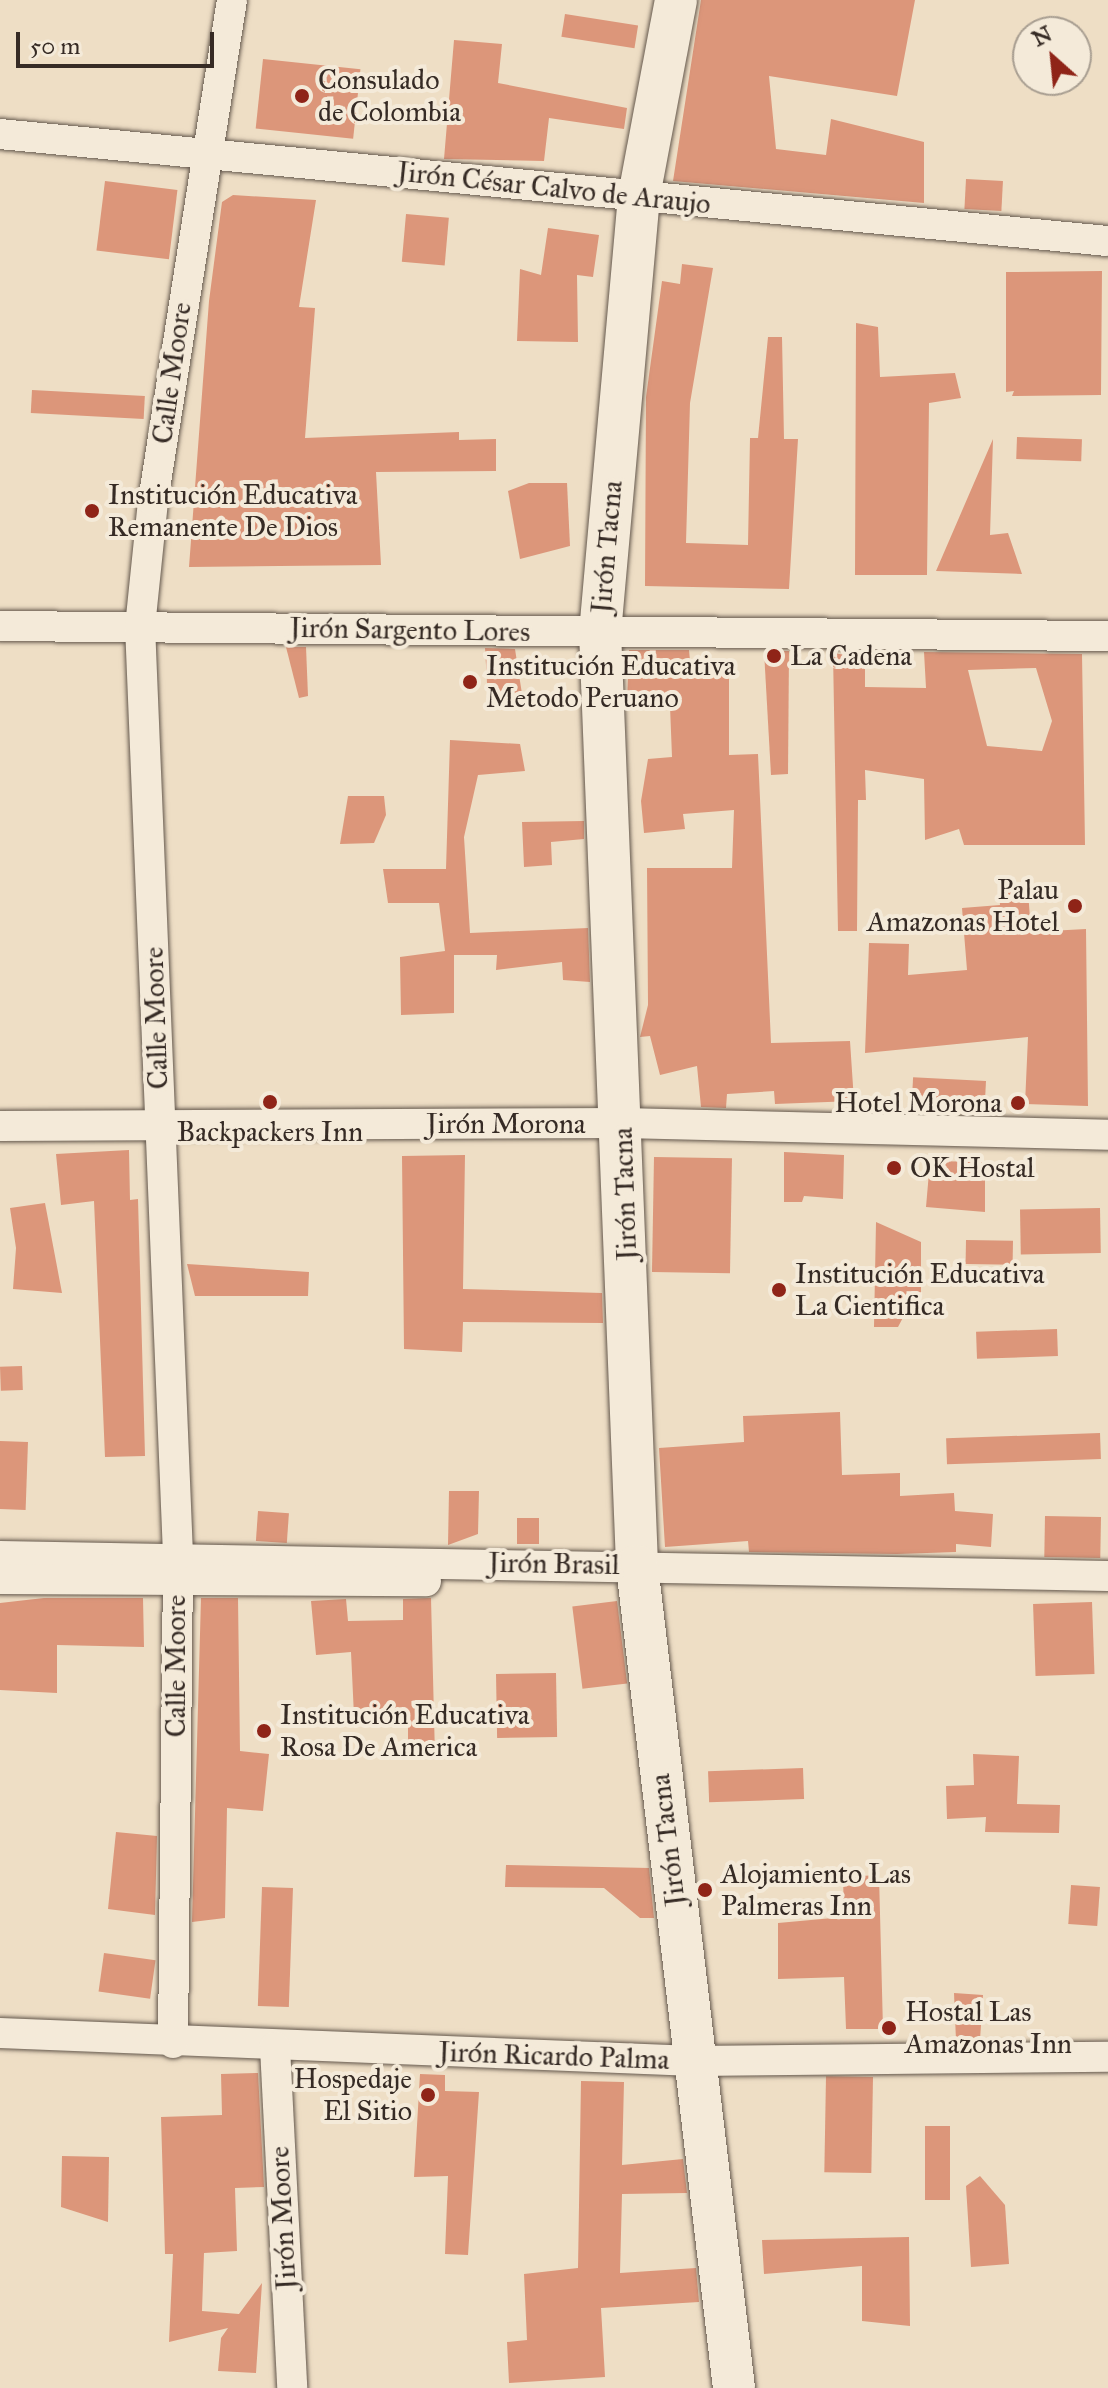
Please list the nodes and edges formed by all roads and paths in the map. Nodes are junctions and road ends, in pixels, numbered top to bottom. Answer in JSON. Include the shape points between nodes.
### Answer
{"nodes":[{"id":1,"x":232,"y":0,"type":"edge"},
{"id":2,"x":676,"y":0,"type":"edge"},
{"id":3,"x":0,"y":134,"type":"edge"},
{"id":4,"x":204,"y":153,"type":"junction"},
{"id":5,"x":639,"y":196,"type":"junction"},
{"id":6,"x":1108,"y":241,"type":"edge"},
{"id":7,"x":0,"y":626,"type":"edge"},
{"id":8,"x":140,"y":627,"type":"junction"},
{"id":9,"x":600,"y":631,"type":"junction"},
{"id":10,"x":1108,"y":636,"type":"edge"},
{"id":11,"x":623,"y":1123,"type":"junction"},
{"id":12,"x":160,"y":1125,"type":"junction"},
{"id":13,"x":0,"y":1126,"type":"edge"},
{"id":14,"x":1108,"y":1135,"type":"edge"},
{"id":15,"x":0,"y":1556,"type":"edge"},
{"id":16,"x":177,"y":1568,"type":"junction"},
{"id":17,"x":637,"y":1573,"type":"junction"},
{"id":18,"x":1108,"y":1578,"type":"edge"},
{"id":19,"x":0,"y":1579,"type":"edge"},
{"id":20,"x":0,"y":2033,"type":"edge"},
{"id":21,"x":173,"y":2043,"type":"junction"},
{"id":22,"x":275,"y":2047,"type":"junction"},
{"id":23,"x":1108,"y":2057,"type":"edge"},
{"id":24,"x":694,"y":2061,"type":"junction"},
{"id":25,"x":292,"y":2388,"type":"edge"},
{"id":26,"x":734,"y":2388,"type":"edge"}],
"edges":[{"from":1,"to":4,"type":"street","name":"Calle Moore"},
{"from":2,"to":5,"type":"street","name":"Jirón Tacna"},
{"from":3,"to":4,"type":"street","name":"Jirón César Calvo de Araujo"},
{"from":4,"to":5,"type":"street","name":"Jirón César Calvo de Araujo"},
{"from":4,"to":8,"type":"street","name":"Calle Moore"},
{"from":5,"to":6,"type":"street","name":"Jirón César Calvo de Araujo"},
{"from":5,"to":9,"type":"street","name":"Jirón Tacna"},
{"from":7,"to":8,"type":"street","name":"Jirón Sargento Lores"},
{"from":8,"to":9,"type":"street","name":"Jirón Sargento Lores"},
{"from":8,"to":12,"type":"street","name":"Calle Moore"},
{"from":9,"to":10,"type":"street","name":"Jirón Sargento Lores"},
{"from":9,"to":11,"type":"street","name":"Jirón Tacna"},
{"from":11,"to":12,"type":"street","name":"Jirón Morona"},
{"from":11,"to":14,"type":"street","name":"Jirón Morona"},
{"from":11,"to":17,"type":"street","name":"Jirón Tacna"},
{"from":12,"to":13,"type":"street","name":"Jirón Morona"},
{"from":12,"to":16,"type":"street","name":"Calle Moore"},
{"from":15,"to":16,"type":"street","name":"Jirón Brasil"},
{"from":16,"to":17,"type":"street","name":"Jirón Brasil"},
{"from":16,"to":19,"type":"street"},
{"from":16,"to":21,"type":"street","name":"Calle Moore"},
{"from":17,"to":18,"type":"street","name":"Jirón Brasil"},
{"from":17,"to":24,"type":"street","name":"Jirón Tacna"},
{"from":20,"to":21,"type":"street","name":"Jirón Ricardo Palma"},
{"from":21,"to":22,"type":"street","name":"Jirón Ricardo Palma"},
{"from":22,"to":24,"type":"street","name":"Jirón Ricardo Palma"},
{"from":22,"to":25,"type":"street","name":"Jirón Moore"},
{"from":23,"to":24,"type":"street","name":"Jirón Ricardo Palma"},
{"from":24,"to":26,"type":"street","name":"Jirón Tacna"}]}
